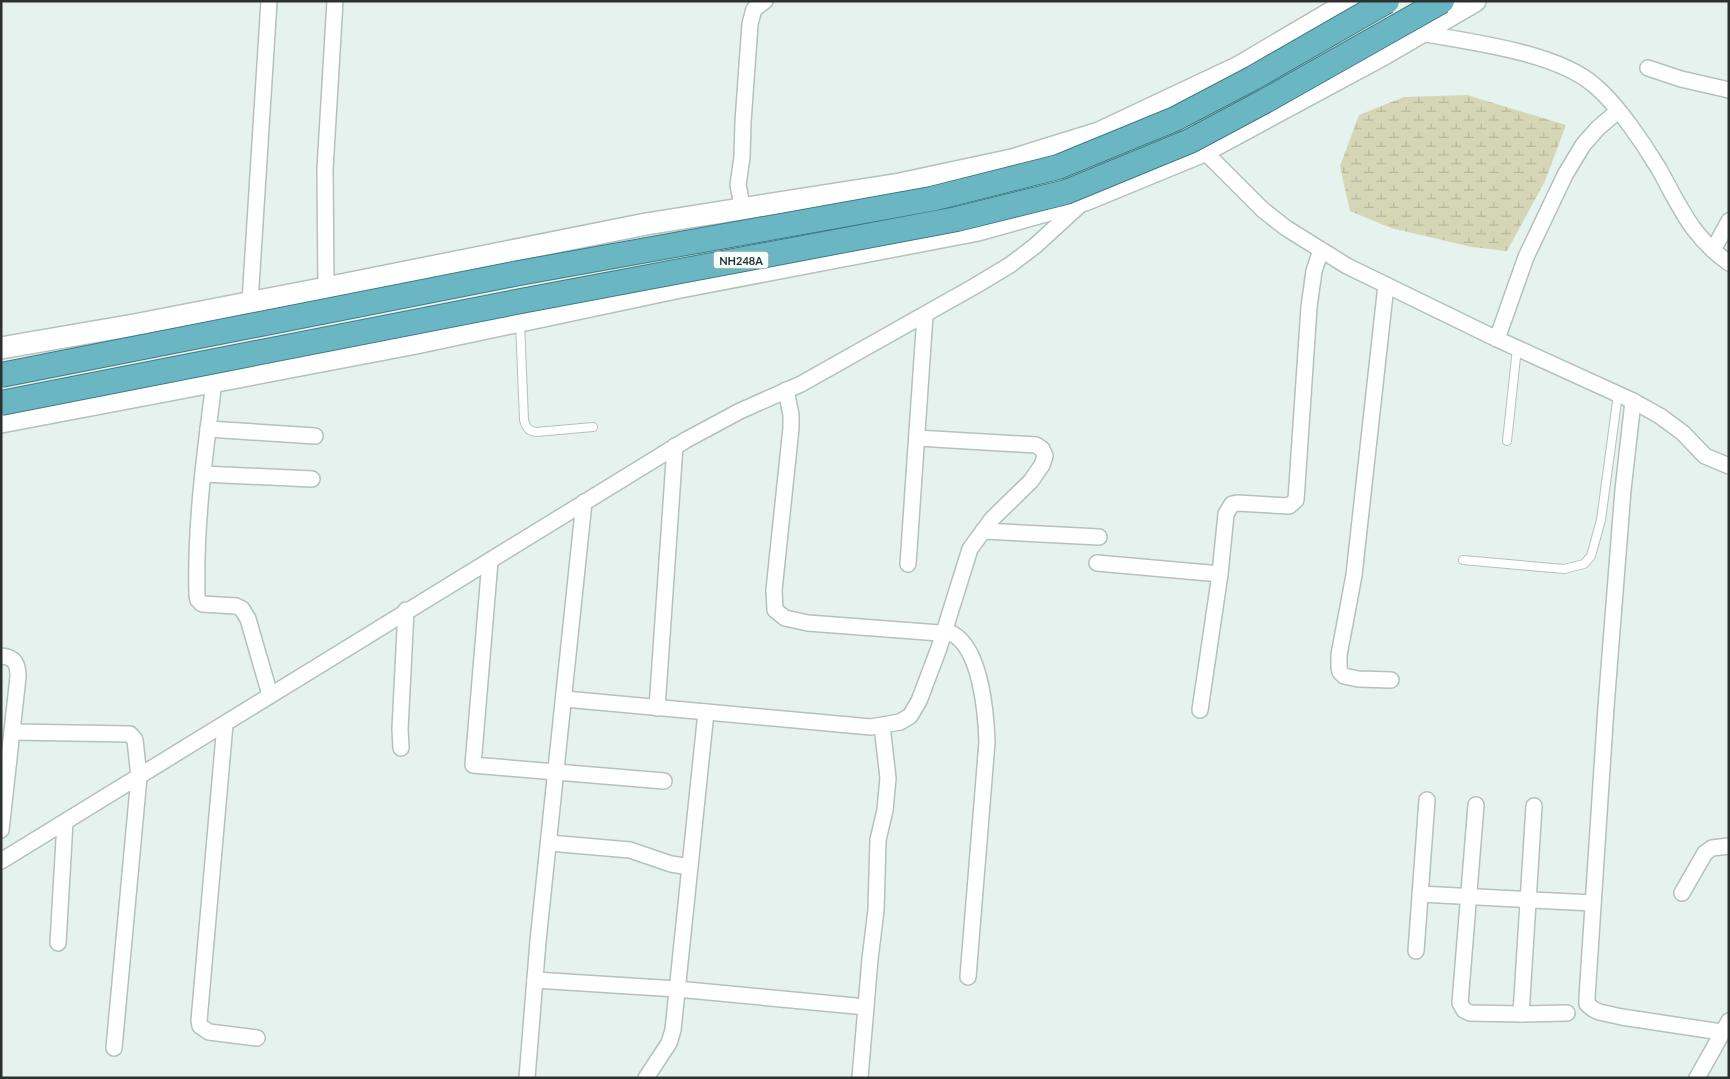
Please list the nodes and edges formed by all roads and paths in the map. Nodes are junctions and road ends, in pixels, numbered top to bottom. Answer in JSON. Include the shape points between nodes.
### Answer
{"nodes":[{"id":1,"x":269,"y":1,"type":"edge"},
{"id":2,"x":335,"y":1,"type":"edge"},
{"id":3,"x":765,"y":1,"type":"edge"},
{"id":4,"x":1351,"y":1,"type":"edge"},
{"id":5,"x":1387,"y":1,"type":"edge"},
{"id":6,"x":1442,"y":1,"type":"edge"},
{"id":7,"x":1475,"y":1,"type":"edge"},
{"id":8,"x":1421,"y":33,"type":"junction"},
{"id":9,"x":1648,"y":68,"type":"dead end"},
{"id":10,"x":1729,"y":90,"type":"edge"},
{"id":11,"x":1168,"y":100,"type":"junction"},
{"id":12,"x":1618,"y":111,"type":"junction"},
{"id":13,"x":1204,"y":151,"type":"junction"},
{"id":14,"x":1085,"y":200,"type":"junction"},
{"id":15,"x":743,"y":210,"type":"junction"},
{"id":16,"x":1729,"y":221,"type":"edge"},
{"id":17,"x":1321,"y":250,"type":"junction"},
{"id":18,"x":1713,"y":250,"type":"junction"},
{"id":19,"x":1729,"y":263,"type":"edge"},
{"id":20,"x":1386,"y":284,"type":"junction"},
{"id":21,"x":326,"y":288,"type":"junction"},
{"id":22,"x":250,"y":302,"type":"junction"},
{"id":23,"x":925,"y":315,"type":"junction"},
{"id":24,"x":520,"y":321,"type":"junction"},
{"id":25,"x":1497,"y":339,"type":"junction"},
{"id":26,"x":1,"y":348,"type":"edge"},
{"id":27,"x":1517,"y":348,"type":"junction"},
{"id":28,"x":1,"y":375,"type":"edge"},
{"id":29,"x":214,"y":382,"type":"junction"},
{"id":30,"x":786,"y":390,"type":"junction"},
{"id":31,"x":1618,"y":394,"type":"junction"},
{"id":32,"x":1633,"y":401,"type":"junction"},
{"id":33,"x":1,"y":403,"type":"edge"},
{"id":34,"x":1,"y":422,"type":"edge"},
{"id":35,"x":593,"y":427,"type":"dead end"},
{"id":36,"x":208,"y":429,"type":"junction"},
{"id":37,"x":315,"y":436,"type":"dead end"},
{"id":38,"x":917,"y":438,"type":"junction"},
{"id":39,"x":1507,"y":441,"type":"dead end"},
{"id":40,"x":675,"y":446,"type":"junction"},
{"id":41,"x":1729,"y":466,"type":"edge"},
{"id":42,"x":203,"y":474,"type":"junction"},
{"id":43,"x":312,"y":479,"type":"dead end"},
{"id":44,"x":584,"y":502,"type":"junction"},
{"id":45,"x":983,"y":531,"type":"junction"},
{"id":46,"x":1099,"y":537,"type":"dead end"},
{"id":47,"x":1463,"y":560,"type":"dead end"},
{"id":48,"x":490,"y":561,"type":"junction"},
{"id":49,"x":1097,"y":563,"type":"dead end"},
{"id":50,"x":908,"y":564,"type":"dead end"},
{"id":51,"x":1220,"y":574,"type":"junction"},
{"id":52,"x":406,"y":610,"type":"junction"},
{"id":53,"x":943,"y":633,"type":"junction"},
{"id":54,"x":1,"y":656,"type":"edge"},
{"id":55,"x":1391,"y":680,"type":"dead end"},
{"id":56,"x":270,"y":695,"type":"junction"},
{"id":57,"x":564,"y":699,"type":"junction"},
{"id":58,"x":657,"y":708,"type":"junction"},
{"id":59,"x":1200,"y":710,"type":"dead end"},
{"id":60,"x":706,"y":712,"type":"junction"},
{"id":61,"x":225,"y":724,"type":"junction"},
{"id":62,"x":882,"y":726,"type":"junction"},
{"id":63,"x":13,"y":732,"type":"junction"},
{"id":64,"x":401,"y":748,"type":"dead end"},
{"id":65,"x":557,"y":771,"type":"junction"},
{"id":66,"x":139,"y":777,"type":"junction"},
{"id":67,"x":664,"y":782,"type":"dead end"},
{"id":68,"x":1427,"y":800,"type":"dead end"},
{"id":69,"x":1476,"y":805,"type":"dead end"},
{"id":70,"x":1534,"y":806,"type":"dead end"},
{"id":71,"x":65,"y":822,"type":"junction"},
{"id":72,"x":1,"y":830,"type":"edge"},
{"id":73,"x":549,"y":843,"type":"junction"},
{"id":74,"x":1729,"y":846,"type":"edge"},
{"id":75,"x":1,"y":861,"type":"edge"},
{"id":76,"x":690,"y":867,"type":"junction"},
{"id":77,"x":1682,"y":893,"type":"dead end"},
{"id":78,"x":1420,"y":894,"type":"junction"},
{"id":79,"x":1469,"y":896,"type":"junction"},
{"id":80,"x":1527,"y":900,"type":"junction"},
{"id":81,"x":1592,"y":904,"type":"junction"},
{"id":82,"x":58,"y":943,"type":"dead end"},
{"id":83,"x":1416,"y":950,"type":"dead end"},
{"id":84,"x":968,"y":977,"type":"dead end"},
{"id":85,"x":535,"y":980,"type":"junction"},
{"id":86,"x":677,"y":989,"type":"junction"},
{"id":87,"x":866,"y":1007,"type":"junction"},
{"id":88,"x":1567,"y":1013,"type":"dead end"},
{"id":89,"x":1521,"y":1014,"type":"junction"},
{"id":90,"x":1725,"y":1026,"type":"edge"},
{"id":91,"x":257,"y":1038,"type":"dead end"},
{"id":92,"x":114,"y":1048,"type":"dead end"},
{"id":93,"x":526,"y":1078,"type":"edge"},
{"id":94,"x":646,"y":1078,"type":"edge"},
{"id":95,"x":860,"y":1078,"type":"edge"},
{"id":96,"x":1697,"y":1078,"type":"edge"}],
"edges":[{"from":1,"to":22,"type":"street"},
{"from":2,"to":21,"type":"street","via":[[325,169]]},
{"from":3,"to":15,"type":"street","via":[[754,9],[750,24],[738,186]]},
{"from":4,"to":11,"type":"main road","via":[[1239,68]]},
{"from":5,"to":28,"type":"highway","number":"NH248A","bridge":true,"via":[[1176,119],[1058,167],[931,199],[529,271]]},
{"from":6,"to":33,"type":"highway","number":"NH248A","bridge":true,"via":[[1190,141],[1066,192],[957,219]]},
{"from":7,"to":8,"type":"main road"},
{"from":8,"to":12,"type":"street","via":[[1498,47],[1574,71],[1594,84]]},
{"from":8,"to":13,"type":"main road"},
{"from":9,"to":10,"type":"street"},
{"from":11,"to":13,"type":"street"},
{"from":11,"to":15,"type":"main road","via":[[1099,133],[1012,160],[900,184]]},
{"from":12,"to":18,"type":"street","via":[[1650,155],[1684,216]]},
{"from":12,"to":25,"type":"street","via":[[1583,145],[1569,169],[1526,257]]},
{"from":13,"to":14,"type":"main road"},
{"from":13,"to":17,"type":"street","via":[[1272,218]]},
{"from":14,"to":23,"type":"street","via":[[1010,265]]},
{"from":14,"to":24,"type":"main road","via":[[978,230]]},
{"from":15,"to":21,"type":"main road","via":[[646,224]]},
{"from":16,"to":18,"type":"street"},
{"from":17,"to":20,"type":"street"},
{"from":17,"to":51,"type":"street","via":[[1314,271],[1309,307],[1296,500],[1289,506],[1232,504],[1226,514]]},
{"from":18,"to":19,"type":"street"},
{"from":20,"to":25,"type":"street"},
{"from":20,"to":55,"type":"street","via":[[1354,575],[1339,667],[1340,672],[1349,677]]},
{"from":21,"to":22,"type":"main road"},
{"from":22,"to":26,"type":"main road"},
{"from":23,"to":30,"type":"street"},
{"from":23,"to":38,"type":"street"},
{"from":24,"to":29,"type":"main road"},
{"from":24,"to":35,"type":"lane","via":[[524,420],[528,429],[536,432]]},
{"from":25,"to":27,"type":"street"},
{"from":27,"to":31,"type":"street"},
{"from":27,"to":39,"type":"lane"},
{"from":29,"to":34,"type":"main road"},
{"from":29,"to":36,"type":"street"},
{"from":30,"to":40,"type":"street"},
{"from":30,"to":53,"type":"street","via":[[791,428],[774,590],[775,610],[785,618],[808,623]]},
{"from":31,"to":32,"type":"street"},
{"from":31,"to":47,"type":"lane","via":[[1601,520],[1591,556],[1584,564],[1564,569]]},
{"from":32,"to":41,"type":"street","via":[[1674,425],[1705,456]]},
{"from":32,"to":81,"type":"street"},
{"from":36,"to":37,"type":"street"},
{"from":36,"to":42,"type":"street"},
{"from":38,"to":45,"type":"street","via":[[1036,445],[1042,449],[1045,456],[1042,465],[1031,481]]},
{"from":38,"to":50,"type":"street"},
{"from":40,"to":44,"type":"street"},
{"from":40,"to":58,"type":"street"},
{"from":42,"to":43,"type":"street"},
{"from":42,"to":56,"type":"street","via":[[196,559],[198,600],[202,604],[242,609],[248,619]]},
{"from":44,"to":48,"type":"street"},
{"from":44,"to":57,"type":"street"},
{"from":45,"to":46,"type":"street"},
{"from":45,"to":53,"type":"street","via":[[970,549]]},
{"from":48,"to":52,"type":"street"},
{"from":48,"to":65,"type":"street","via":[[472,764]]},
{"from":49,"to":51,"type":"street"},
{"from":51,"to":59,"type":"street"},
{"from":52,"to":56,"type":"street"},
{"from":52,"to":64,"type":"street"},
{"from":53,"to":62,"type":"street","via":[[919,701],[910,716]]},
{"from":53,"to":84,"type":"street","via":[[953,634],[966,646],[986,709],[987,742]]},
{"from":54,"to":63,"type":"street","via":[[13,659],[18,669]]},
{"from":56,"to":61,"type":"street"},
{"from":57,"to":58,"type":"street"},
{"from":57,"to":65,"type":"street"},
{"from":58,"to":60,"type":"street"},
{"from":60,"to":62,"type":"street"},
{"from":60,"to":76,"type":"street"},
{"from":61,"to":66,"type":"street"},
{"from":61,"to":91,"type":"street","via":[[199,1020],[200,1026],[209,1032]]},
{"from":62,"to":87,"type":"street","via":[[888,778],[878,840],[878,892]]},
{"from":63,"to":66,"type":"street","via":[[130,734],[135,740]]},
{"from":63,"to":72,"type":"street"},
{"from":65,"to":67,"type":"street"},
{"from":65,"to":73,"type":"street"},
{"from":66,"to":71,"type":"street"},
{"from":66,"to":92,"type":"street"},
{"from":68,"to":78,"type":"street"},
{"from":69,"to":79,"type":"street"},
{"from":70,"to":80,"type":"street"},
{"from":71,"to":75,"type":"street"},
{"from":71,"to":82,"type":"street"},
{"from":73,"to":76,"type":"street","via":[[630,850]]},
{"from":73,"to":85,"type":"street"},
{"from":74,"to":77,"type":"street","via":[[1712,848],[1705,853]]},
{"from":76,"to":86,"type":"street"},
{"from":78,"to":79,"type":"street"},
{"from":78,"to":83,"type":"street"},
{"from":79,"to":80,"type":"street"},
{"from":79,"to":89,"type":"street","via":[[1460,1002],[1470,1013]]},
{"from":80,"to":81,"type":"street"},
{"from":80,"to":89,"type":"street"},
{"from":81,"to":90,"type":"street","via":[[1586,998],[1592,1010],[1622,1017]]},
{"from":85,"to":86,"type":"street"},
{"from":85,"to":93,"type":"street"},
{"from":86,"to":87,"type":"street"},
{"from":86,"to":94,"type":"street","via":[[669,1042]]},
{"from":87,"to":95,"type":"street"},
{"from":88,"to":89,"type":"street"},
{"from":90,"to":96,"type":"street"}]}
